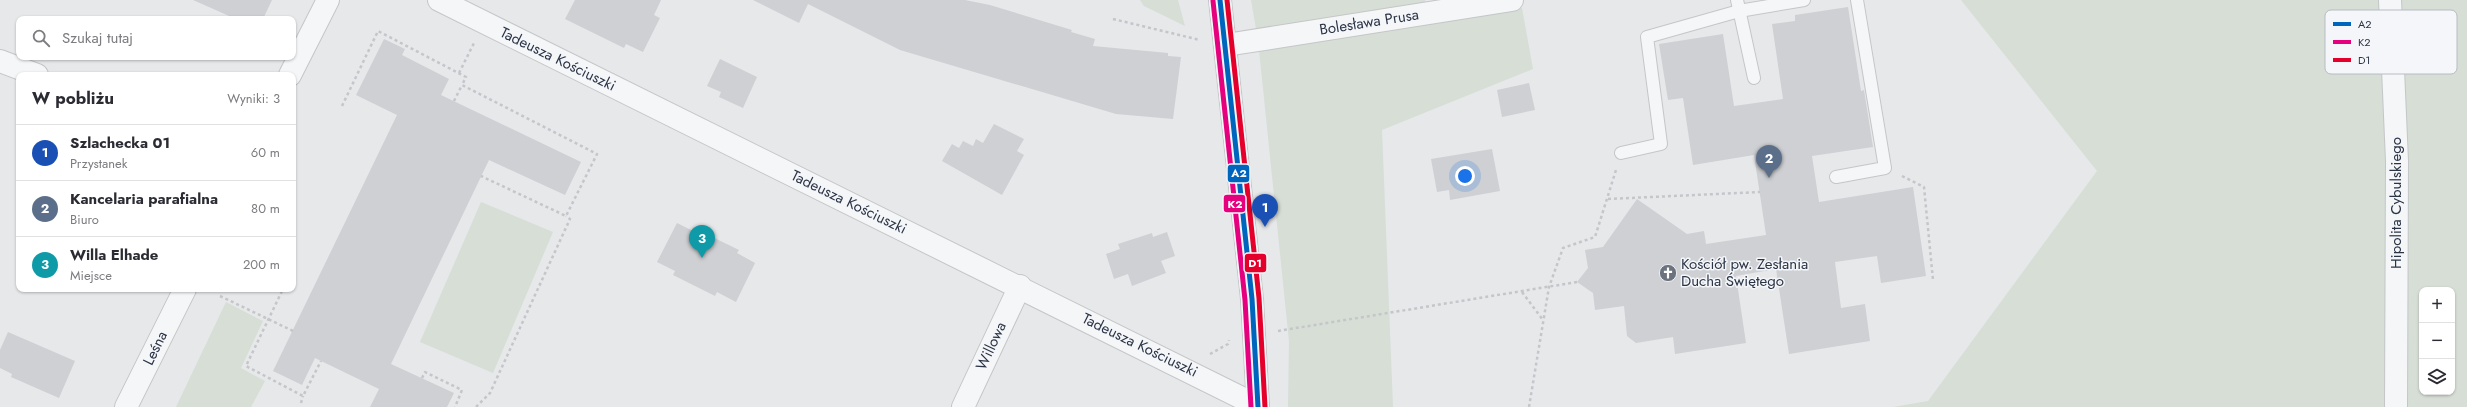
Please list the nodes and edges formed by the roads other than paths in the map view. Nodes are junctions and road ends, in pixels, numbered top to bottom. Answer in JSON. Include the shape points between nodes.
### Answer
{"nodes":[{"id":1,"x":328,"y":0,"type":"edge"},
{"id":2,"x":439,"y":0,"type":"edge"},
{"id":3,"x":1220,"y":0,"type":"edge"},
{"id":4,"x":1512,"y":0,"type":"edge"},
{"id":5,"x":1804,"y":0,"type":"edge"},
{"id":6,"x":1857,"y":0,"type":"edge"},
{"id":7,"x":2390,"y":0,"type":"edge"},
{"id":8,"x":1738,"y":6,"type":"edge"},
{"id":9,"x":2390,"y":10,"type":"edge"},
{"id":10,"x":1216,"y":43,"type":"junction"},
{"id":11,"x":0,"y":61,"type":"edge"},
{"id":12,"x":29,"y":72,"type":"edge"},
{"id":13,"x":292,"y":72,"type":"edge"},
{"id":14,"x":2393,"y":74,"type":"edge"},
{"id":15,"x":1754,"y":78,"type":"dead end"},
{"id":16,"x":1621,"y":153,"type":"road end"},
{"id":17,"x":1836,"y":177,"type":"dead end"},
{"id":18,"x":1020,"y":286,"type":"junction"},
{"id":19,"x":183,"y":292,"type":"edge"},
{"id":20,"x":1258,"y":406,"type":"edge"},
{"id":21,"x":126,"y":407,"type":"edge"},
{"id":22,"x":963,"y":407,"type":"edge"},
{"id":23,"x":2396,"y":407,"type":"edge"}],
"edges":[{"from":1,"to":13,"type":"street"},
{"from":2,"to":18,"type":"street","name":"Tadeusza Kościuszki"},
{"from":3,"to":10,"type":"main road"},
{"from":4,"to":10,"type":"street","name":"Bolesława Prusa"},
{"from":5,"to":8,"type":"lane"},
{"from":6,"to":17,"type":"lane","via":[[1885,168]]},
{"from":7,"to":9,"type":"street","name":"Hipolita Cybulskiego"},
{"from":8,"to":15,"type":"lane"},
{"from":8,"to":16,"type":"lane","via":[[1646,37],[1661,144]]},
{"from":10,"to":20,"type":"main road","via":[[1252,300]]},
{"from":11,"to":12,"type":"street"},
{"from":14,"to":23,"type":"street","name":"Hipolita Cybulskiego","via":[[2397,161]]},
{"from":18,"to":20,"type":"street","name":"Tadeusza Kościuszki"},
{"from":18,"to":22,"type":"street","name":"Willowa"},
{"from":19,"to":21,"type":"street","name":"Leśna"}]}
